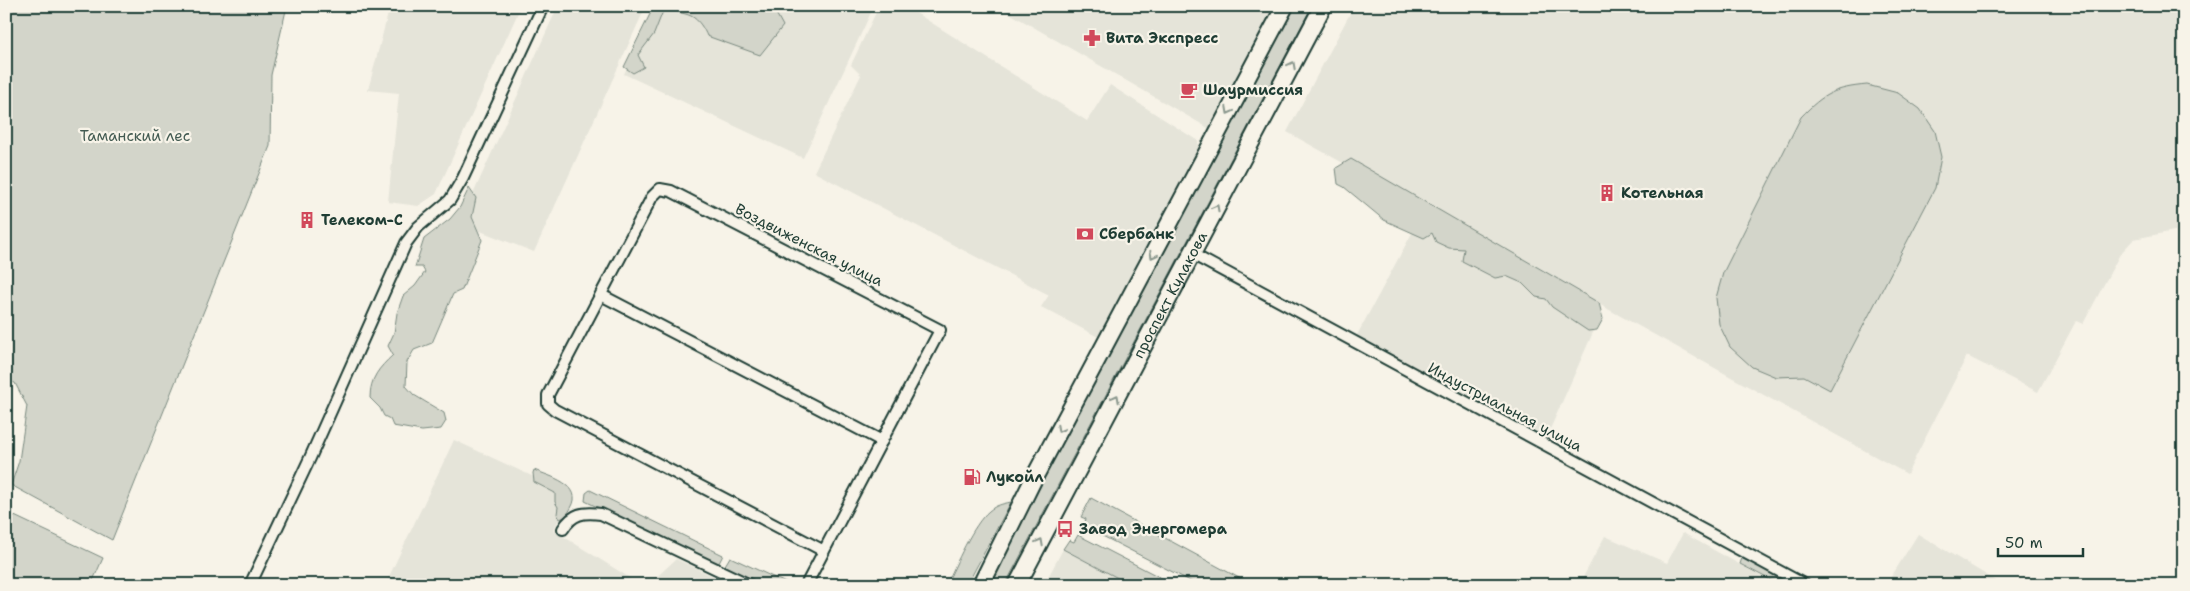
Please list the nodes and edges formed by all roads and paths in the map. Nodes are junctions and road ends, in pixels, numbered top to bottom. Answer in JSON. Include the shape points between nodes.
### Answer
{"nodes":[{"id":1,"x":543,"y":6,"type":"edge"},
{"id":2,"x":1284,"y":6,"type":"edge"},
{"id":3,"x":1323,"y":6,"type":"edge"},
{"id":4,"x":1192,"y":254,"type":"junction"},
{"id":5,"x":601,"y":295,"type":"junction"},
{"id":6,"x":882,"y":441,"type":"junction"},
{"id":7,"x":563,"y":529,"type":"dead end"},
{"id":8,"x":824,"y":550,"type":"junction"},
{"id":9,"x":250,"y":585,"type":"edge"},
{"id":10,"x":750,"y":585,"type":"edge"},
{"id":11,"x":806,"y":585,"type":"edge"},
{"id":12,"x":980,"y":585,"type":"edge"},
{"id":13,"x":1017,"y":585,"type":"edge"},
{"id":14,"x":1805,"y":585,"type":"edge"}],
"edges":[{"from":1,"to":9,"type":"street","via":[[463,178],[450,200],[418,227],[406,243]]},
{"from":2,"to":12,"type":"main road","one_way":true},
{"from":4,"to":3,"type":"main road","name":"проспект Кулакова","one_way":true},
{"from":13,"to":4,"type":"main road","name":"проспект Кулакова","one_way":true},
{"from":4,"to":14,"type":"street","name":"Индустриальная улица"},
{"from":5,"to":6,"type":"street"},
{"from":5,"to":6,"type":"street","name":"Воздвиженская улица","via":[[652,197],[660,189],[671,191],[940,330]]},
{"from":5,"to":8,"type":"street","name":"Воздвиженская улица","via":[[548,395],[548,404]]},
{"from":6,"to":8,"type":"street","name":"Воздвиженская улица"},
{"from":7,"to":10,"type":"street","via":[[576,515],[585,512],[601,514]]},
{"from":8,"to":11,"type":"street","name":"Воздвиженская улица"}]}
